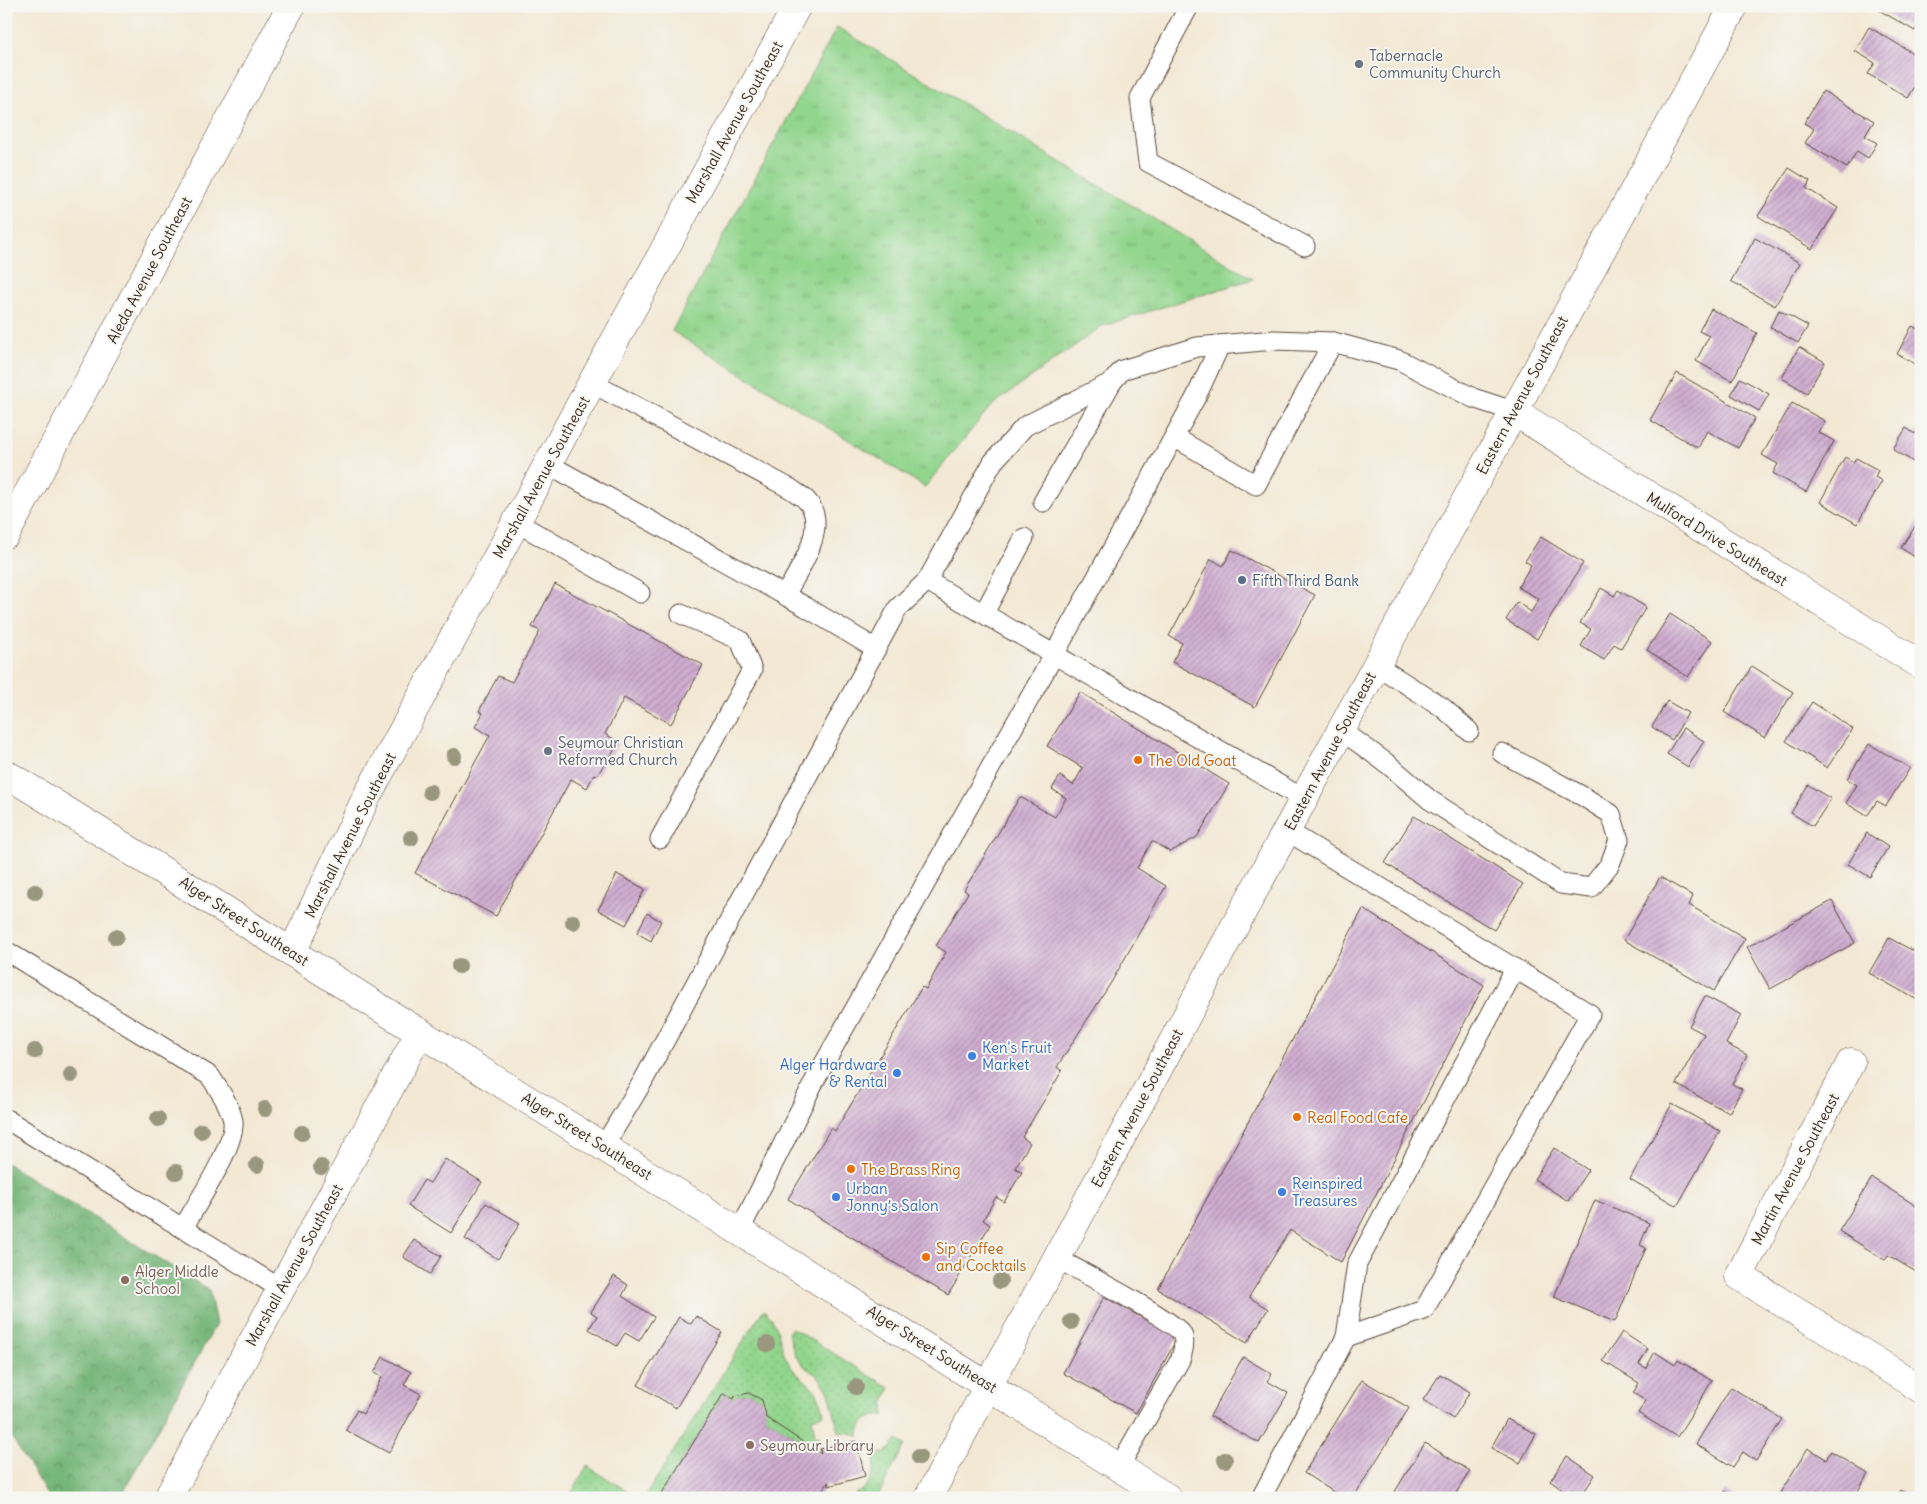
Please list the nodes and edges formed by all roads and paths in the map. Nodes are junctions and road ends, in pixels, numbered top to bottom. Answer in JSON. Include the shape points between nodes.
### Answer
{"nodes":[{"id":1,"x":292,"y":6,"type":"edge"},
{"id":2,"x":797,"y":6,"type":"edge"},
{"id":3,"x":1189,"y":6,"type":"edge"},
{"id":4,"x":1734,"y":6,"type":"edge"},
{"id":5,"x":1305,"y":246,"type":"dead end"},
{"id":6,"x":1333,"y":342,"type":"junction"},
{"id":7,"x":1220,"y":345,"type":"junction"},
{"id":8,"x":1112,"y":382,"type":"junction"},
{"id":9,"x":592,"y":383,"type":"junction"},
{"id":10,"x":1513,"y":411,"type":"junction"},
{"id":11,"x":1174,"y":437,"type":"junction"},
{"id":12,"x":548,"y":464,"type":"junction"},
{"id":13,"x":1043,"y":502,"type":"dead end"},
{"id":14,"x":516,"y":522,"type":"junction"},
{"id":15,"x":6,"y":534,"type":"edge"},
{"id":16,"x":1024,"y":538,"type":"dead end"},
{"id":17,"x":927,"y":581,"type":"junction"},
{"id":18,"x":640,"y":593,"type":"dead end"},
{"id":19,"x":784,"y":595,"type":"junction"},
{"id":20,"x":984,"y":613,"type":"junction"},
{"id":21,"x":681,"y":614,"type":"dead end"},
{"id":22,"x":876,"y":649,"type":"junction"},
{"id":23,"x":1055,"y":653,"type":"junction"},
{"id":24,"x":1376,"y":666,"type":"junction"},
{"id":25,"x":1921,"y":666,"type":"edge"},
{"id":26,"x":1341,"y":730,"type":"junction"},
{"id":27,"x":1469,"y":731,"type":"dead end"},
{"id":28,"x":1502,"y":753,"type":"dead end"},
{"id":29,"x":6,"y":774,"type":"edge"},
{"id":30,"x":1304,"y":799,"type":"junction"},
{"id":31,"x":1287,"y":830,"type":"junction"},
{"id":32,"x":660,"y":839,"type":"dead end"},
{"id":33,"x":6,"y":951,"type":"edge"},
{"id":34,"x":292,"y":952,"type":"junction"},
{"id":35,"x":1515,"y":969,"type":"junction"},
{"id":36,"x":420,"y":1032,"type":"junction"},
{"id":37,"x":1851,"y":1062,"type":"dead end"},
{"id":38,"x":6,"y":1119,"type":"edge"},
{"id":39,"x":604,"y":1146,"type":"junction"},
{"id":40,"x":183,"y":1228,"type":"junction"},
{"id":41,"x":740,"y":1230,"type":"junction"},
{"id":42,"x":1056,"y":1258,"type":"junction"},
{"id":43,"x":281,"y":1289,"type":"junction"},
{"id":44,"x":1346,"y":1337,"type":"junction"},
{"id":45,"x":988,"y":1384,"type":"junction"},
{"id":46,"x":1921,"y":1389,"type":"edge"},
{"id":47,"x":1119,"y":1467,"type":"junction"},
{"id":48,"x":168,"y":1498,"type":"edge"},
{"id":49,"x":928,"y":1498,"type":"edge"},
{"id":50,"x":1168,"y":1498,"type":"edge"},
{"id":51,"x":1261,"y":1498,"type":"edge"}],
"edges":[{"from":1,"to":15,"type":"street","name":"Aleda Avenue Southeast"},
{"from":2,"to":9,"type":"street","name":"Marshall Avenue Southeast"},
{"from":3,"to":5,"type":"lane","via":[[1140,98],[1148,162]]},
{"from":4,"to":10,"type":"street","name":"Eastern Avenue Southeast"},
{"from":6,"to":7,"type":"lane","via":[[1274,340]]},
{"from":6,"to":10,"type":"lane","via":[[1399,360],[1473,398]]},
{"from":6,"to":11,"type":"lane","via":[[1256,485]]},
{"from":7,"to":8,"type":"lane","via":[[1197,347],[1122,370]]},
{"from":7,"to":11,"type":"lane"},
{"from":8,"to":13,"type":"lane"},
{"from":8,"to":17,"type":"lane","via":[[1025,426],[993,462]]},
{"from":9,"to":12,"type":"street","name":"Marshall Avenue Southeast"},
{"from":9,"to":19,"type":"lane","via":[[791,489],[808,502],[815,517],[812,545]]},
{"from":10,"to":24,"type":"street","name":"Eastern Avenue Southeast"},
{"from":10,"to":25,"type":"street","name":"Mulford Drive Southeast"},
{"from":11,"to":23,"type":"lane"},
{"from":12,"to":14,"type":"street","name":"Marshall Avenue Southeast"},
{"from":12,"to":19,"type":"lane"},
{"from":14,"to":18,"type":"lane"},
{"from":14,"to":34,"type":"street","name":"Marshall Avenue Southeast","via":[[366,798]]},
{"from":16,"to":20,"type":"lane"},
{"from":17,"to":20,"type":"lane"},
{"from":17,"to":22,"type":"lane","via":[[898,608]]},
{"from":19,"to":22,"type":"lane"},
{"from":20,"to":23,"type":"lane"},
{"from":21,"to":32,"type":"lane","via":[[740,640],[752,670]]},
{"from":22,"to":39,"type":"lane","via":[[643,1080]]},
{"from":23,"to":30,"type":"lane"},
{"from":23,"to":41,"type":"lane","via":[[816,1078]]},
{"from":24,"to":26,"type":"street","name":"Eastern Avenue Southeast"},
{"from":24,"to":27,"type":"lane","via":[[1442,707]]},
{"from":26,"to":28,"type":"lane","via":[[1430,800],[1560,884],[1591,888],[1610,864],[1619,840],[1611,814],[1584,796]]},
{"from":26,"to":30,"type":"street","name":"Eastern Avenue Southeast"},
{"from":29,"to":34,"type":"street","name":"Alger Street Southeast"},
{"from":30,"to":31,"type":"street","name":"Eastern Avenue Southeast"},
{"from":31,"to":35,"type":"lane"},
{"from":31,"to":42,"type":"street","name":"Eastern Avenue Southeast"},
{"from":33,"to":40,"type":"lane","via":[[210,1076],[225,1099],[233,1122],[230,1143]]},
{"from":34,"to":36,"type":"street","name":"Alger Street Southeast"},
{"from":35,"to":44,"type":"lane","via":[[1357,1264]]},
{"from":35,"to":44,"type":"lane","via":[[1590,1014],[1424,1310]]},
{"from":36,"to":39,"type":"street","name":"Alger Street Southeast"},
{"from":36,"to":43,"type":"street","name":"Marshall Avenue Southeast"},
{"from":37,"to":46,"type":"street","name":"Martin Avenue Southeast","via":[[1739,1276]]},
{"from":38,"to":40,"type":"lane"},
{"from":39,"to":41,"type":"street","name":"Alger Street Southeast"},
{"from":40,"to":43,"type":"lane"},
{"from":41,"to":45,"type":"street","name":"Alger Street Southeast"},
{"from":42,"to":45,"type":"street","name":"Eastern Avenue Southeast"},
{"from":42,"to":47,"type":"lane","via":[[1157,1315],[1182,1335],[1184,1343],[1180,1360]]},
{"from":43,"to":48,"type":"street","name":"Marshall Avenue Southeast"},
{"from":44,"to":51,"type":"lane"},
{"from":45,"to":47,"type":"street","name":"Alger Street Southeast"},
{"from":45,"to":49,"type":"street","name":"Eastern Avenue Southeast"},
{"from":47,"to":50,"type":"street","name":"Alger Street Southeast"}]}
